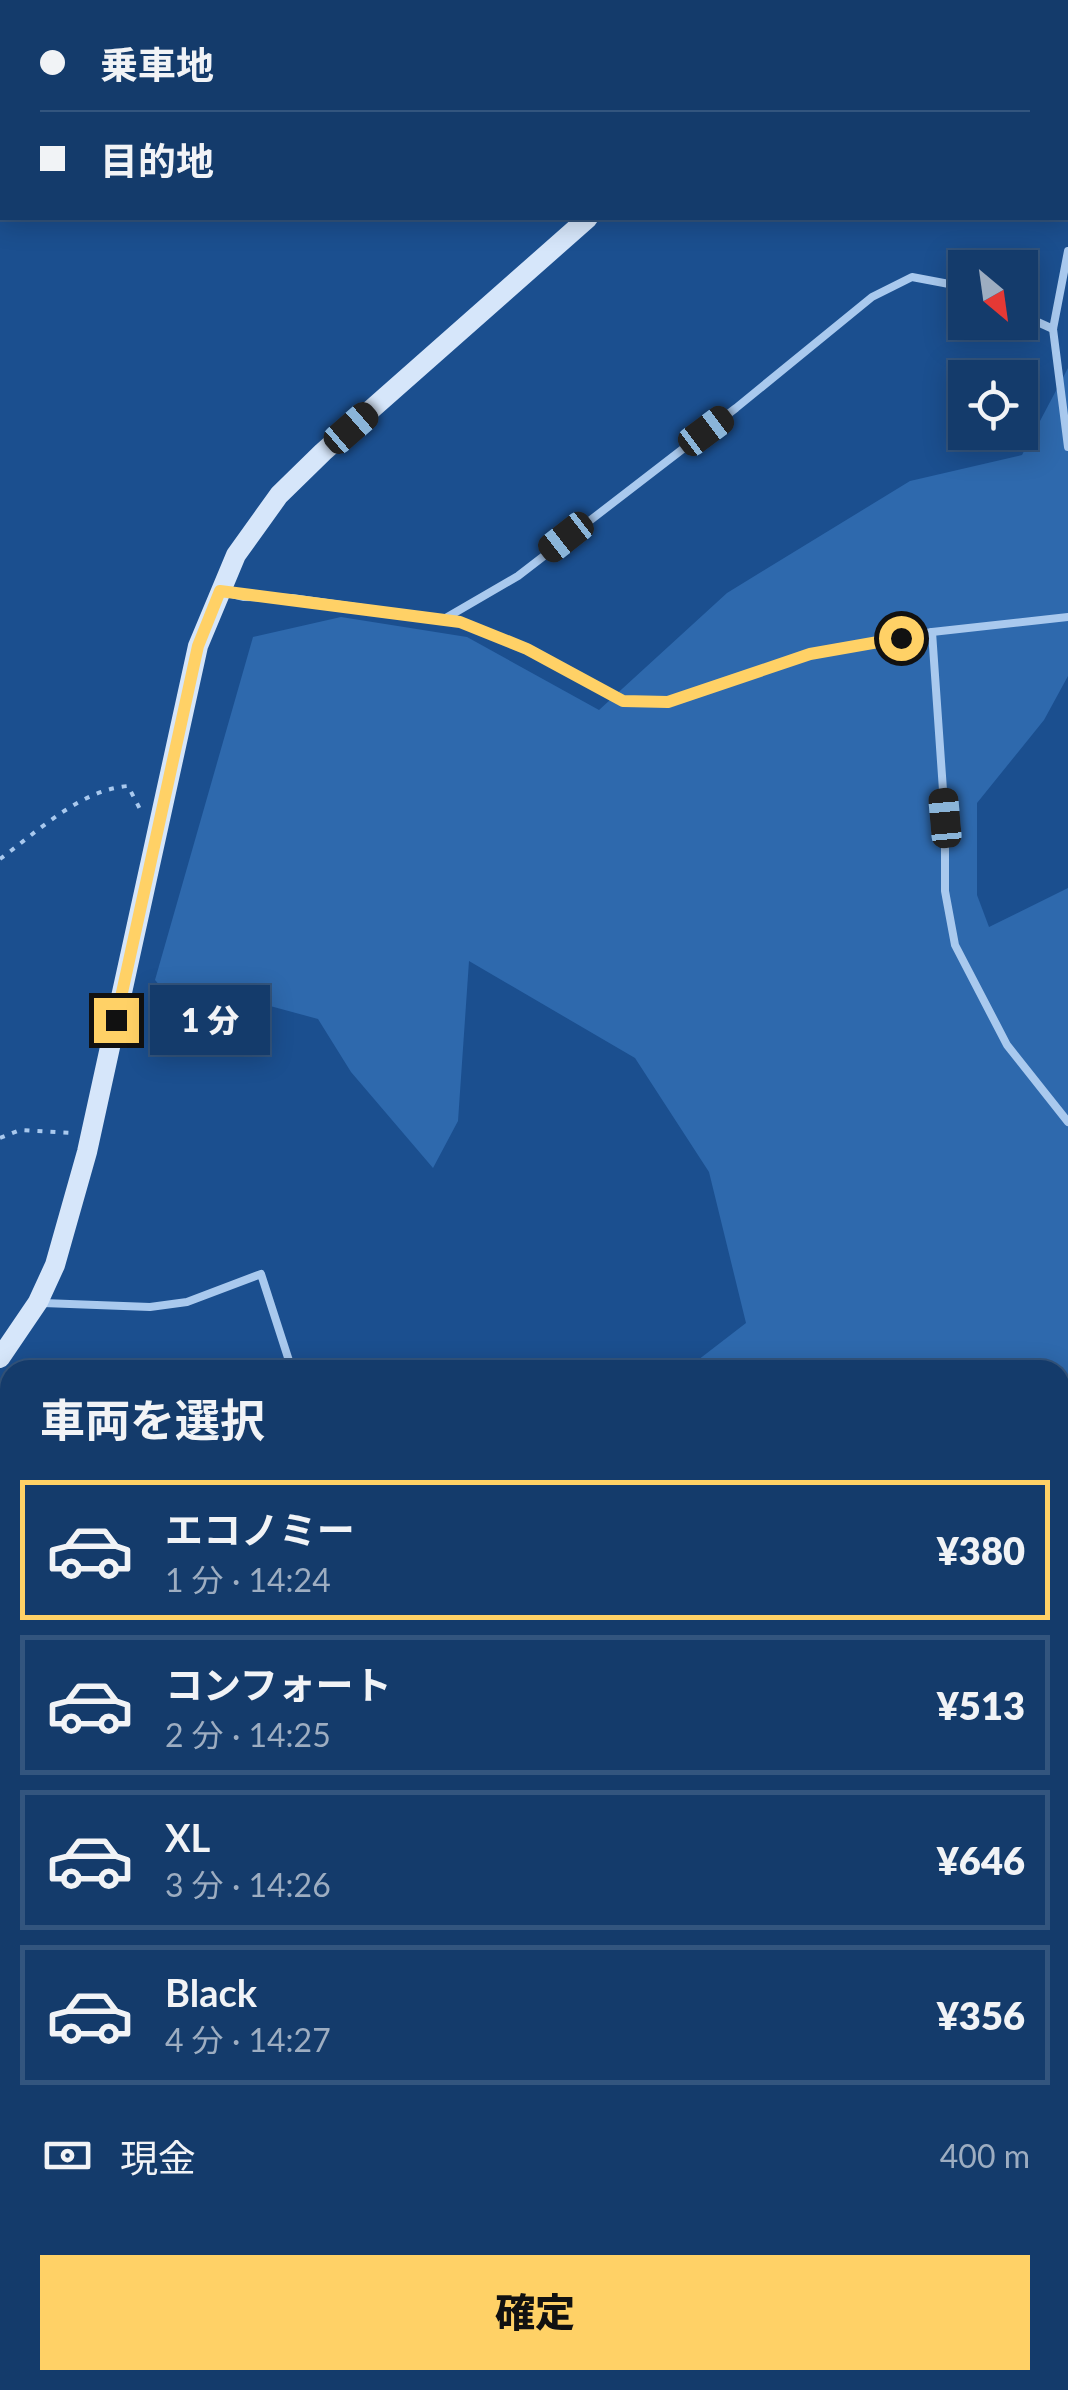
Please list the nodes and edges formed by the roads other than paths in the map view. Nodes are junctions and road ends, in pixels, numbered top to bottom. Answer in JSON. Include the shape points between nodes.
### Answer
{"nodes":[{"id":1,"x":586,"y":220,"type":"edge"},
{"id":2,"x":1068,"y":251,"type":"edge"},
{"id":3,"x":948,"y":284,"type":"edge"},
{"id":4,"x":1038,"y":323,"type":"edge"},
{"id":5,"x":1053,"y":330,"type":"junction"},
{"id":6,"x":1068,"y":447,"type":"edge"},
{"id":7,"x":220,"y":591,"type":"junction"},
{"id":8,"x":1068,"y":617,"type":"edge"},
{"id":9,"x":444,"y":620,"type":"junction"},
{"id":10,"x":932,"y":632,"type":"junction"},
{"id":11,"x":1068,"y":1122,"type":"edge"},
{"id":12,"x":38,"y":1302,"type":"junction"},
{"id":13,"x":0,"y":1358,"type":"edge"},
{"id":14,"x":289,"y":1360,"type":"edge"}],
"edges":[{"from":1,"to":7,"type":"street","via":[[279,495],[244,541]]},
{"from":2,"to":5,"type":"lane"},
{"from":3,"to":9,"type":"lane","via":[[912,277],[872,297],[518,576]]},
{"from":4,"to":5,"type":"lane"},
{"from":5,"to":6,"type":"lane"},
{"from":7,"to":9,"type":"lane"},
{"from":7,"to":12,"type":"street","via":[[198,646],[91,1134],[55,1265]]},
{"from":8,"to":10,"type":"lane"},
{"from":9,"to":10,"type":"lane","via":[[527,649],[623,701],[638,702],[668,702],[810,654]]},
{"from":10,"to":11,"type":"lane","via":[[945,891],[955,945],[1007,1045]]},
{"from":12,"to":13,"type":"street"},
{"from":12,"to":14,"type":"lane","via":[[168,1305],[261,1274]]}]}
